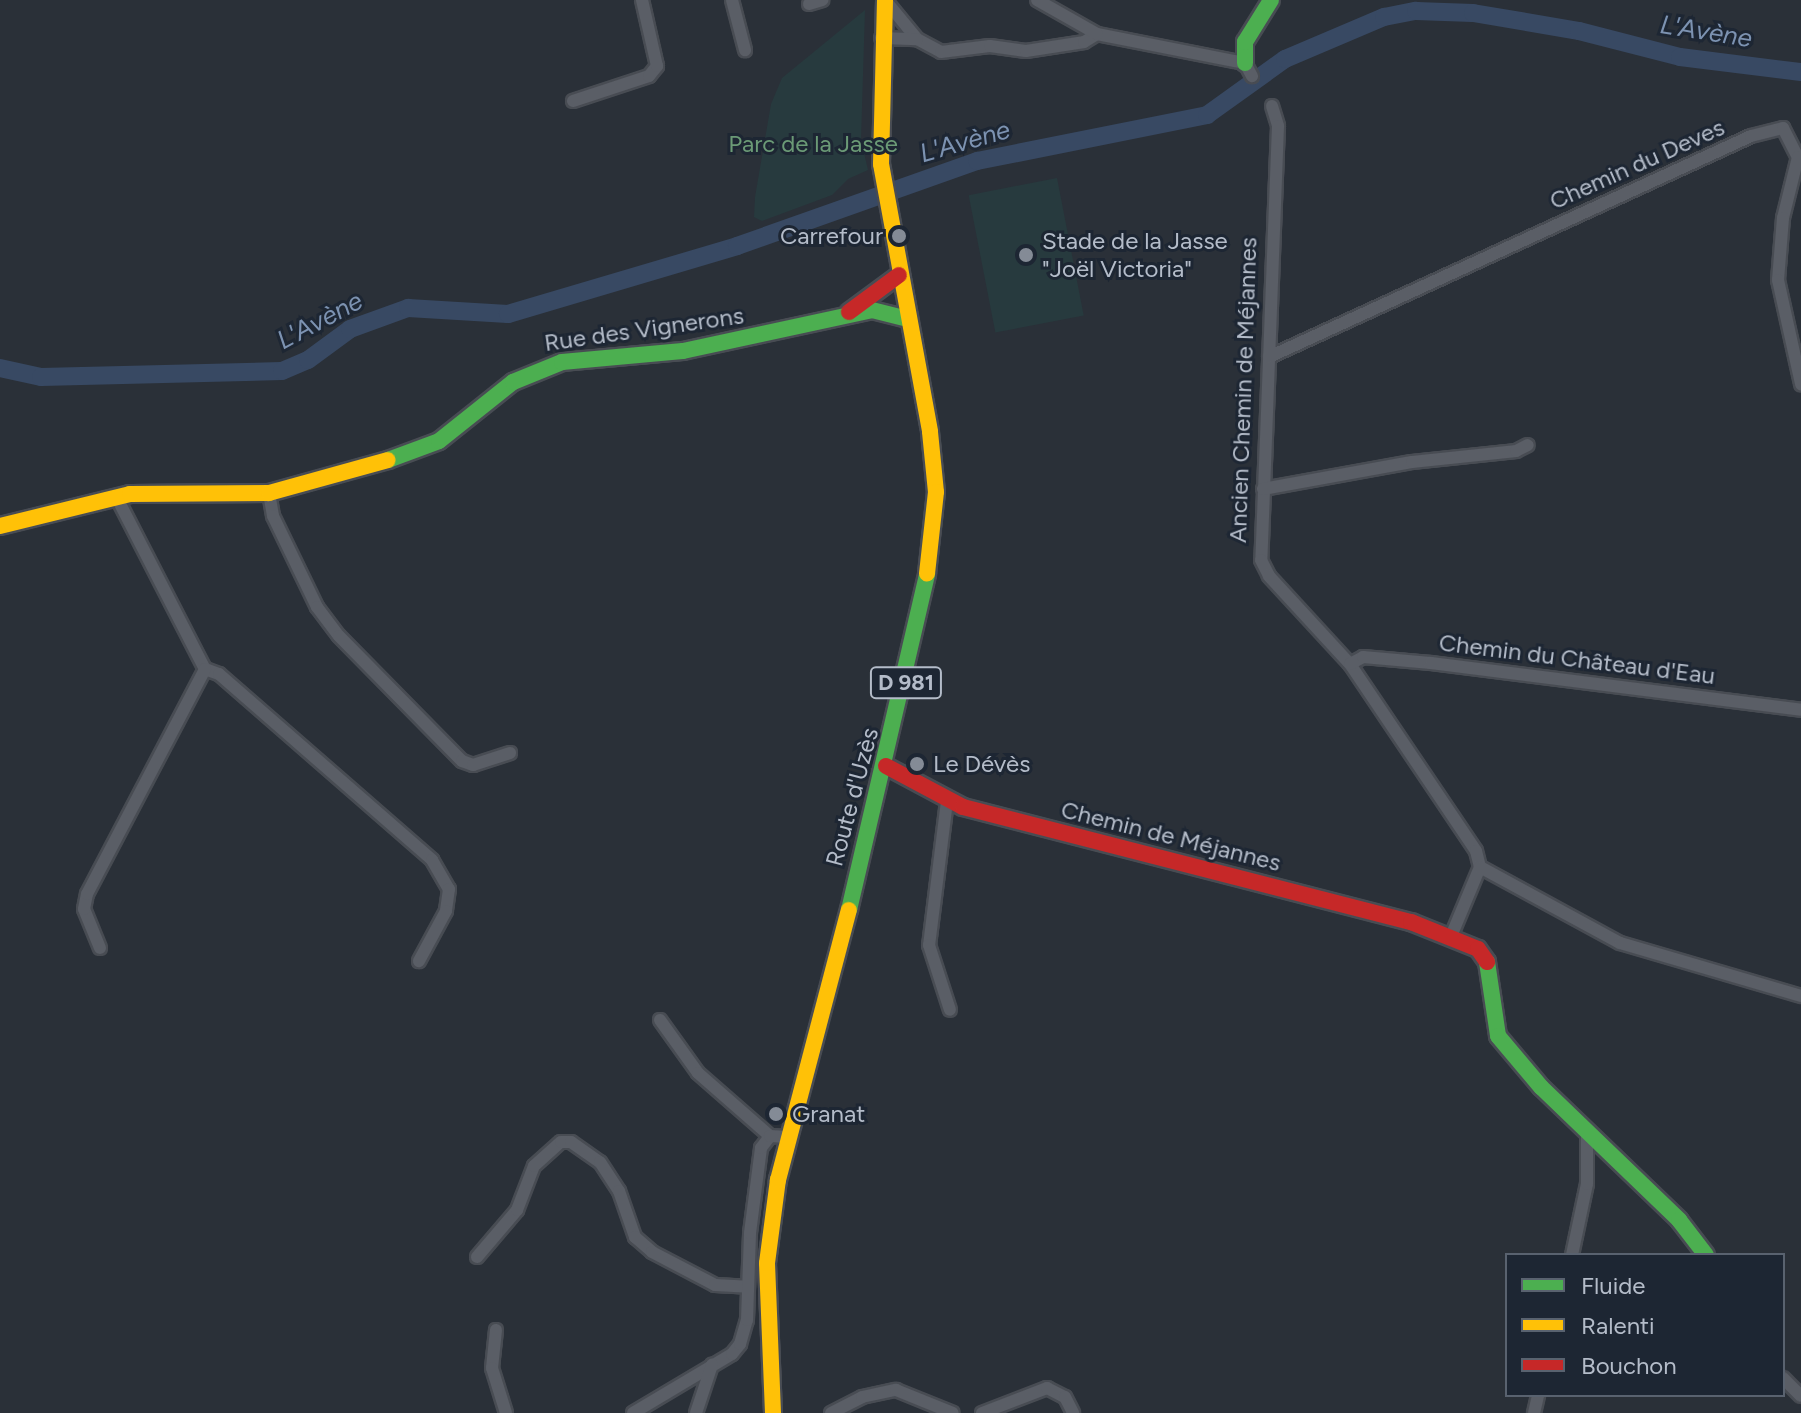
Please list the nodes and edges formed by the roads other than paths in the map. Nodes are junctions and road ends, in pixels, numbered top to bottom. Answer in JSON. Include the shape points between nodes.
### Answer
{"nodes":[{"id":1,"x":642,"y":0,"type":"edge"},
{"id":2,"x":732,"y":0,"type":"edge"},
{"id":3,"x":885,"y":0,"type":"edge"},
{"id":4,"x":1037,"y":0,"type":"edge"},
{"id":5,"x":1271,"y":0,"type":"edge"},
{"id":6,"x":1097,"y":34,"type":"junction"},
{"id":7,"x":881,"y":38,"type":"junction"},
{"id":8,"x":917,"y":39,"type":"junction"},
{"id":9,"x":745,"y":50,"type":"dead end"},
{"id":10,"x":1248,"y":70,"type":"joint"},
{"id":11,"x":573,"y":101,"type":"dead end"},
{"id":12,"x":1272,"y":106,"type":"dead end"},
{"id":13,"x":899,"y":275,"type":"junction"},
{"id":14,"x":848,"y":313,"type":"junction"},
{"id":15,"x":909,"y":319,"type":"junction"},
{"id":16,"x":1269,"y":357,"type":"junction"},
{"id":17,"x":1801,"y":384,"type":"edge"},
{"id":18,"x":1528,"y":445,"type":"dead end"},
{"id":19,"x":1263,"y":489,"type":"junction"},
{"id":20,"x":269,"y":493,"type":"junction"},
{"id":21,"x":116,"y":496,"type":"junction"},
{"id":22,"x":0,"y":526,"type":"edge"},
{"id":23,"x":1350,"y":664,"type":"junction"},
{"id":24,"x":205,"y":669,"type":"junction"},
{"id":25,"x":1801,"y":710,"type":"edge"},
{"id":26,"x":510,"y":753,"type":"dead end"},
{"id":27,"x":886,"y":766,"type":"junction"},
{"id":28,"x":947,"y":801,"type":"junction"},
{"id":29,"x":1480,"y":867,"type":"junction"},
{"id":30,"x":1452,"y":934,"type":"junction"},
{"id":31,"x":100,"y":948,"type":"dead end"},
{"id":32,"x":419,"y":961,"type":"dead end"},
{"id":33,"x":1801,"y":996,"type":"edge"},
{"id":34,"x":950,"y":1010,"type":"dead end"},
{"id":35,"x":660,"y":1020,"type":"dead end"},
{"id":36,"x":1587,"y":1130,"type":"junction"},
{"id":37,"x":778,"y":1137,"type":"junction"},
{"id":38,"x":1572,"y":1253,"type":"edge"},
{"id":39,"x":1704,"y":1253,"type":"edge"},
{"id":40,"x":477,"y":1257,"type":"dead end"},
{"id":41,"x":748,"y":1287,"type":"junction"},
{"id":42,"x":496,"y":1330,"type":"dead end"},
{"id":43,"x":712,"y":1365,"type":"junction"},
{"id":44,"x":1785,"y":1380,"type":"edge"},
{"id":45,"x":1801,"y":1396,"type":"edge"},
{"id":46,"x":1017,"y":1398,"type":"junction"},
{"id":47,"x":506,"y":1413,"type":"edge"},
{"id":48,"x":633,"y":1413,"type":"edge"},
{"id":49,"x":696,"y":1413,"type":"edge"},
{"id":50,"x":773,"y":1413,"type":"edge"},
{"id":51,"x":831,"y":1413,"type":"edge"},
{"id":52,"x":953,"y":1413,"type":"edge"},
{"id":53,"x":982,"y":1413,"type":"edge"},
{"id":54,"x":1017,"y":1413,"type":"edge"},
{"id":55,"x":1073,"y":1413,"type":"edge"}],
"edges":[{"from":1,"to":11,"type":"street","via":[[657,66],[649,76]]},
{"from":2,"to":9,"type":"street"},
{"from":3,"to":7,"type":"street","name":"Route d'Uzès","number":"D 981"},
{"from":3,"to":8,"type":"street"},
{"from":4,"to":6,"type":"street"},
{"from":5,"to":10,"type":"street","via":[[1245,42]]},
{"from":6,"to":8,"type":"street","via":[[1084,42],[1026,51],[990,46],[941,52]]},
{"from":6,"to":10,"type":"street"},
{"from":7,"to":8,"type":"street"},
{"from":7,"to":13,"type":"street","name":"Route d'Uzès","number":"D 981","via":[[881,164]]},
{"from":12,"to":16,"type":"street","name":"Ancien Chemin de Méjannes","via":[[1278,126]]},
{"from":13,"to":14,"type":"street","name":"Rue des Vignerons"},
{"from":13,"to":15,"type":"street","name":"Route d'Uzès","number":"D 981"},
{"from":14,"to":15,"type":"street","name":"Rue des Vignerons","via":[[872,310]]},
{"from":14,"to":20,"type":"street","name":"Rue des Vignerons","via":[[756,338],[537,368],[456,430],[414,453]]},
{"from":15,"to":27,"type":"street","name":"Route d'Uzès","number":"D 981","via":[[934,468],[934,543]]},
{"from":16,"to":17,"type":"street","name":"Chemin du Deves","via":[[1751,136],[1783,128],[1798,157],[1783,218],[1778,280]]},
{"from":16,"to":19,"type":"street","name":"Ancien Chemin de Méjannes"},
{"from":18,"to":19,"type":"street"},
{"from":19,"to":23,"type":"street","name":"Ancien Chemin de Méjannes","via":[[1264,569]]},
{"from":20,"to":21,"type":"street","name":"Rue des Vignerons"},
{"from":20,"to":26,"type":"street","via":[[273,516],[311,594],[339,636],[462,761],[473,765]]},
{"from":21,"to":22,"type":"street","name":"Rue des Vignerons"},
{"from":21,"to":24,"type":"street"},
{"from":23,"to":25,"type":"street","name":"Chemin du Château d'Eau","via":[[1363,657],[1431,663]]},
{"from":23,"to":29,"type":"street","name":"Ancien Chemin de Méjannes","via":[[1476,851]]},
{"from":24,"to":31,"type":"street","via":[[87,894],[84,909]]},
{"from":24,"to":32,"type":"street","via":[[219,674],[432,860],[449,889],[446,911]]},
{"from":27,"to":28,"type":"street","name":"Chemin de Méjannes"},
{"from":27,"to":37,"type":"street","name":"Route d'Uzès","number":"D 981"},
{"from":28,"to":30,"type":"street","name":"Chemin de Méjannes"},
{"from":28,"to":34,"type":"street","via":[[929,945]]},
{"from":29,"to":30,"type":"street"},
{"from":29,"to":33,"type":"street","via":[[1620,943]]},
{"from":30,"to":36,"type":"street","via":[[1478,949],[1487,962],[1488,996],[1498,1036]]},
{"from":35,"to":37,"type":"street","via":[[698,1073]]},
{"from":36,"to":38,"type":"street","via":[[1587,1184]]},
{"from":36,"to":39,"type":"street","via":[[1679,1220]]},
{"from":37,"to":41,"type":"street","via":[[761,1148],[757,1167]]},
{"from":37,"to":50,"type":"street","name":"Route d'Uzès","number":"D 981","via":[[767,1263]]},
{"from":40,"to":41,"type":"street","via":[[517,1210],[534,1166],[561,1142],[571,1142],[600,1162],[619,1191],[635,1237],[652,1252],[715,1285]]},
{"from":41,"to":43,"type":"street","via":[[740,1344]]},
{"from":42,"to":47,"type":"street","via":[[492,1368]]},
{"from":43,"to":48,"type":"street"},
{"from":43,"to":49,"type":"street"},
{"from":44,"to":45,"type":"street"},
{"from":46,"to":53,"type":"street"},
{"from":46,"to":54,"type":"street"},
{"from":46,"to":55,"type":"street","via":[[1047,1388],[1065,1397]]},
{"from":51,"to":52,"type":"street","via":[[862,1397],[896,1390]]}]}
